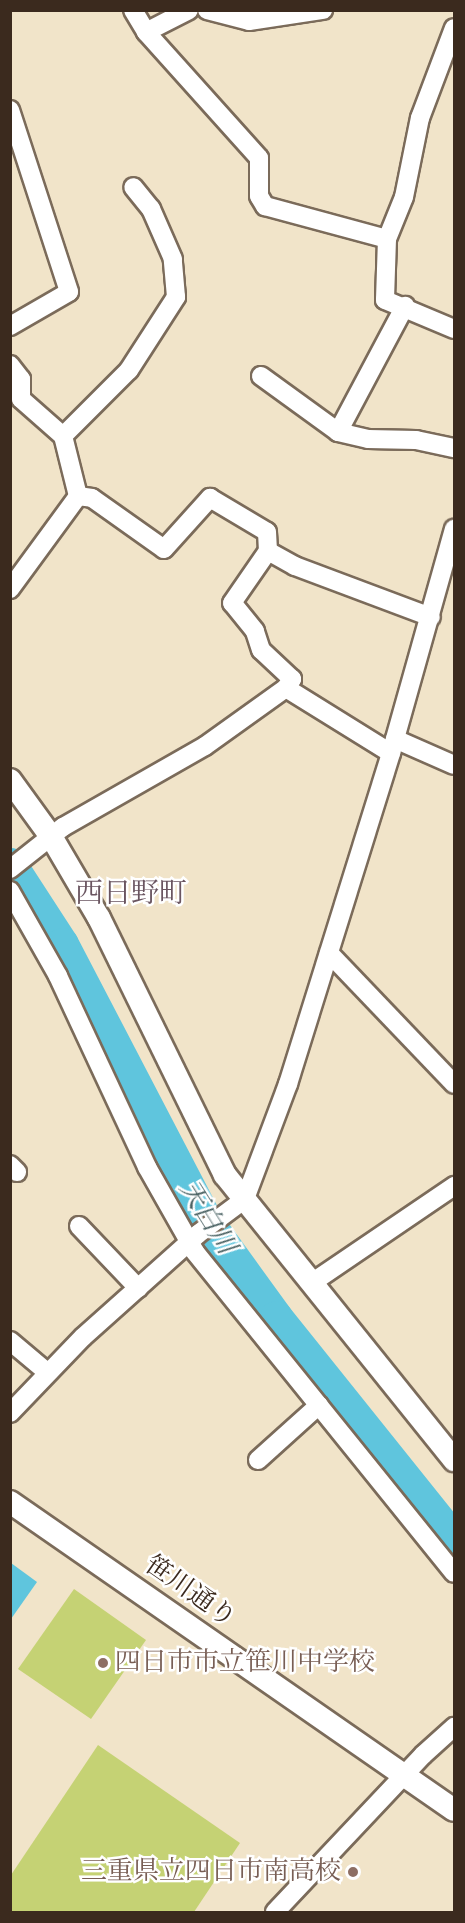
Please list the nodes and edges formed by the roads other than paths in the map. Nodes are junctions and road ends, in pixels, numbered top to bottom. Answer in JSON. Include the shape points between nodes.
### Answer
{"nodes":[{"id":1,"x":133,"y":10,"type":"edge"},
{"id":2,"x":189,"y":10,"type":"edge"},
{"id":3,"x":207,"y":10,"type":"edge"},
{"id":4,"x":322,"y":10,"type":"edge"},
{"id":5,"x":454,"y":28,"type":"edge"},
{"id":6,"x":146,"y":32,"type":"junction"},
{"id":7,"x":10,"y":110,"type":"edge"},
{"id":8,"x":133,"y":186,"type":"dead end"},
{"id":9,"x":387,"y":239,"type":"junction"},
{"id":10,"x":405,"y":306,"type":"junction"},
{"id":11,"x":10,"y":326,"type":"edge"},
{"id":12,"x":454,"y":329,"type":"edge"},
{"id":13,"x":10,"y":365,"type":"edge"},
{"id":14,"x":261,"y":376,"type":"dead end"},
{"id":15,"x":338,"y":432,"type":"junction"},
{"id":16,"x":63,"y":436,"type":"junction"},
{"id":17,"x":454,"y":448,"type":"edge"},
{"id":18,"x":78,"y":496,"type":"junction"},
{"id":19,"x":454,"y":529,"type":"edge"},
{"id":20,"x":268,"y":551,"type":"junction"},
{"id":21,"x":10,"y":589,"type":"edge"},
{"id":22,"x":431,"y":617,"type":"junction"},
{"id":23,"x":286,"y":688,"type":"junction"},
{"id":24,"x":393,"y":746,"type":"junction"},
{"id":25,"x":454,"y":765,"type":"edge"},
{"id":26,"x":10,"y":780,"type":"edge"},
{"id":27,"x":48,"y":842,"type":"junction"},
{"id":28,"x":10,"y":868,"type":"edge"},
{"id":29,"x":10,"y":891,"type":"edge"},
{"id":30,"x":328,"y":953,"type":"junction"},
{"id":31,"x":454,"y":1084,"type":"edge"},
{"id":32,"x":454,"y":1186,"type":"edge"},
{"id":33,"x":245,"y":1199,"type":"junction"},
{"id":34,"x":79,"y":1226,"type":"dead end"},
{"id":35,"x":194,"y":1238,"type":"junction"},
{"id":36,"x":313,"y":1282,"type":"junction"},
{"id":37,"x":138,"y":1288,"type":"junction"},
{"id":38,"x":10,"y":1341,"type":"edge"},
{"id":39,"x":47,"y":1372,"type":"junction"},
{"id":40,"x":320,"y":1405,"type":"junction"},
{"id":41,"x":10,"y":1413,"type":"edge"},
{"id":42,"x":451,"y":1450,"type":"edge"},
{"id":43,"x":258,"y":1460,"type":"dead end"},
{"id":44,"x":10,"y":1502,"type":"edge"},
{"id":45,"x":454,"y":1573,"type":"edge"},
{"id":46,"x":454,"y":1727,"type":"edge"},
{"id":47,"x":405,"y":1776,"type":"junction"},
{"id":48,"x":454,"y":1810,"type":"edge"},
{"id":49,"x":275,"y":1912,"type":"edge"}],
"edges":[{"from":1,"to":6,"type":"street"},
{"from":2,"to":6,"type":"street"},
{"from":3,"to":4,"type":"street","via":[[249,21]]},
{"from":5,"to":9,"type":"street","via":[[420,118],[404,197]]},
{"from":6,"to":9,"type":"street","via":[[259,158],[259,196],[265,206]]},
{"from":7,"to":11,"type":"street","via":[[69,292]]},
{"from":8,"to":16,"type":"street","via":[[151,209],[172,259],[176,297],[129,370]]},
{"from":9,"to":10,"type":"street","via":[[384,300]]},
{"from":10,"to":12,"type":"street"},
{"from":10,"to":15,"type":"street"},
{"from":13,"to":16,"type":"street","via":[[21,379],[21,399]]},
{"from":14,"to":15,"type":"street"},
{"from":15,"to":17,"type":"street"},
{"from":16,"to":18,"type":"street"},
{"from":18,"to":20,"type":"street","via":[[92,498],[164,549],[210,498],[267,532]]},
{"from":18,"to":21,"type":"street"},
{"from":19,"to":22,"type":"street"},
{"from":20,"to":22,"type":"street","via":[[295,566]]},
{"from":20,"to":23,"type":"street","via":[[232,603],[255,631],[261,650],[292,679]]},
{"from":22,"to":24,"type":"street"},
{"from":23,"to":24,"type":"street"},
{"from":23,"to":27,"type":"street","via":[[205,746],[63,827]]},
{"from":24,"to":25,"type":"street"},
{"from":24,"to":30,"type":"street"},
{"from":26,"to":27,"type":"street"},
{"from":27,"to":28,"type":"street"},
{"from":27,"to":33,"type":"street","via":[[135,986],[213,1156]]},
{"from":29,"to":35,"type":"street","via":[[58,976],[142,1158]]},
{"from":30,"to":31,"type":"street"},
{"from":30,"to":33,"type":"street","via":[[288,1084]]},
{"from":32,"to":36,"type":"street"},
{"from":33,"to":35,"type":"street"},
{"from":33,"to":36,"type":"street"},
{"from":34,"to":37,"type":"street"},
{"from":35,"to":37,"type":"street"},
{"from":35,"to":40,"type":"street","via":[[264,1341]]},
{"from":36,"to":42,"type":"street"},
{"from":37,"to":39,"type":"street"},
{"from":38,"to":39,"type":"street"},
{"from":39,"to":41,"type":"street"},
{"from":40,"to":43,"type":"street"},
{"from":40,"to":45,"type":"street"},
{"from":44,"to":47,"type":"street","name":"笹川通り"},
{"from":46,"to":47,"type":"street"},
{"from":47,"to":48,"type":"street","name":"笹川通り"},
{"from":47,"to":49,"type":"street"}]}
